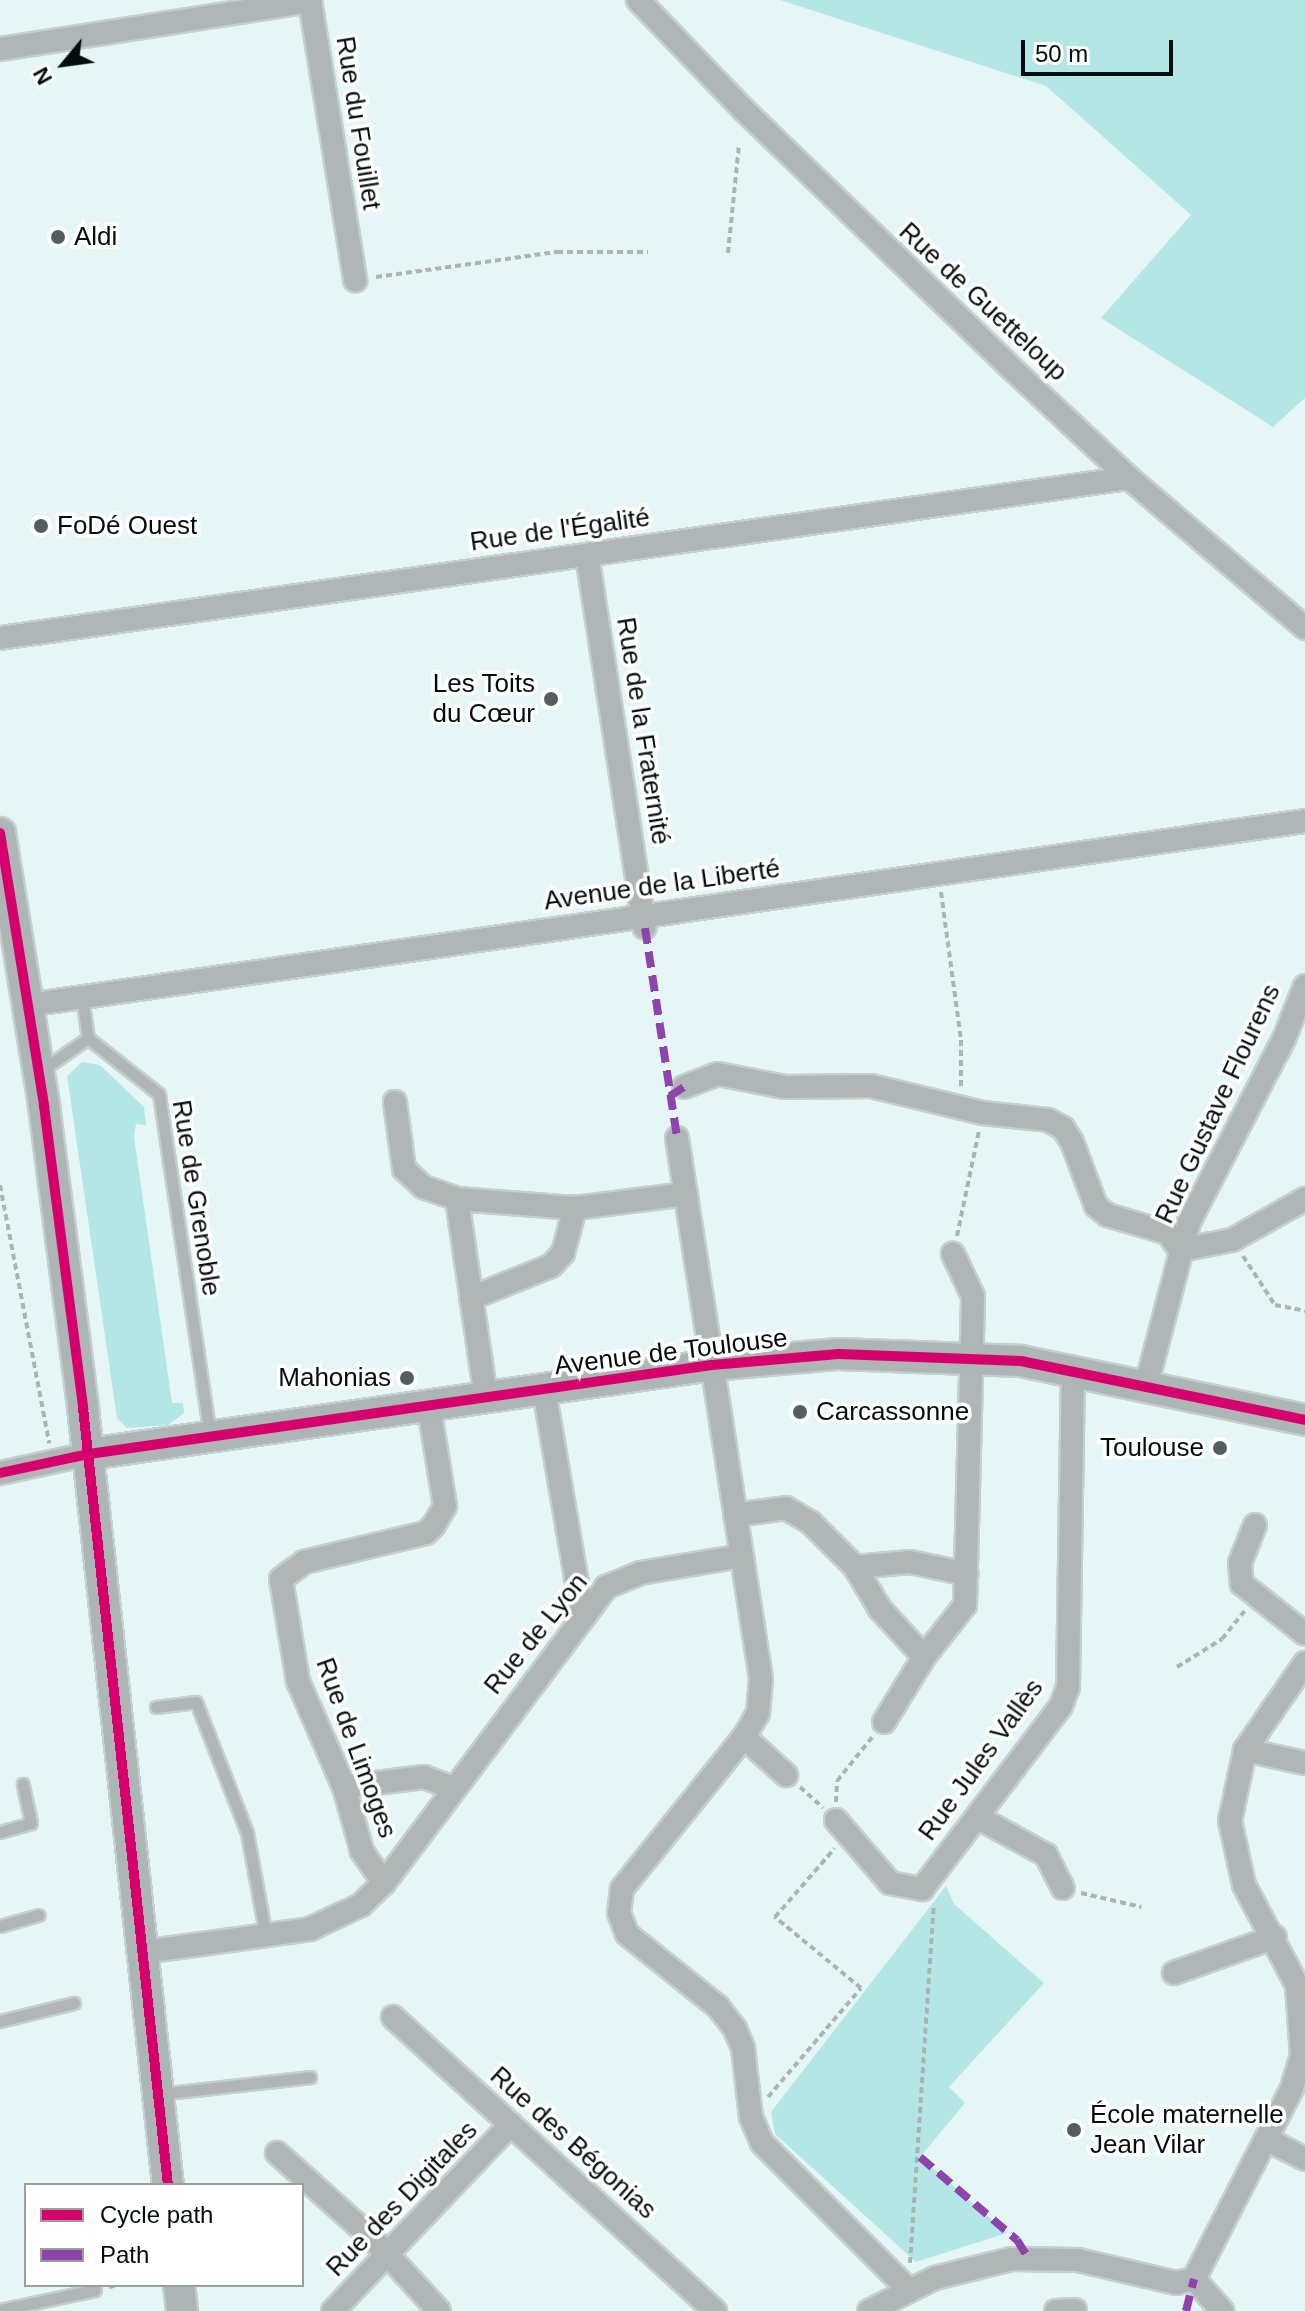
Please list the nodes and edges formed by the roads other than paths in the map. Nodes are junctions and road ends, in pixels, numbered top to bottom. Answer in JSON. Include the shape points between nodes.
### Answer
{"nodes":[{"id":1,"x":638,"y":0,"type":"edge"},
{"id":2,"x":0,"y":49,"type":"edge"},
{"id":3,"x":355,"y":280,"type":"road end"},
{"id":4,"x":1129,"y":478,"type":"junction"},
{"id":5,"x":587,"y":555,"type":"junction"},
{"id":6,"x":1305,"y":628,"type":"edge"},
{"id":7,"x":0,"y":638,"type":"edge"},
{"id":8,"x":1305,"y":821,"type":"edge"},
{"id":9,"x":0,"y":833,"type":"edge"},
{"id":10,"x":4,"y":885,"type":"edge"},
{"id":11,"x":644,"y":922,"type":"junction"},
{"id":12,"x":1305,"y":986,"type":"edge"},
{"id":13,"x":82,"y":997,"type":"junction"},
{"id":14,"x":28,"y":1005,"type":"junction"},
{"id":15,"x":88,"y":1038,"type":"junction"},
{"id":16,"x":39,"y":1073,"type":"junction"},
{"id":17,"x":684,"y":1087,"type":"dead end"},
{"id":18,"x":395,"y":1102,"type":"dead end"},
{"id":19,"x":677,"y":1138,"type":"dead end"},
{"id":20,"x":686,"y":1194,"type":"junction"},
{"id":21,"x":457,"y":1199,"type":"junction"},
{"id":22,"x":1305,"y":1199,"type":"edge"},
{"id":23,"x":575,"y":1208,"type":"junction"},
{"id":24,"x":1180,"y":1250,"type":"junction"},
{"id":25,"x":953,"y":1254,"type":"road end"},
{"id":26,"x":471,"y":1298,"type":"junction"},
{"id":27,"x":971,"y":1357,"type":"junction"},
{"id":28,"x":712,"y":1365,"type":"junction"},
{"id":29,"x":1073,"y":1369,"type":"junction"},
{"id":30,"x":1146,"y":1386,"type":"junction"},
{"id":31,"x":544,"y":1390,"type":"junction"},
{"id":32,"x":486,"y":1398,"type":"junction"},
{"id":33,"x":429,"y":1407,"type":"junction"},
{"id":34,"x":1305,"y":1420,"type":"edge"},
{"id":35,"x":211,"y":1439,"type":"junction"},
{"id":36,"x":89,"y":1454,"type":"junction"},
{"id":37,"x":0,"y":1473,"type":"edge"},
{"id":38,"x":735,"y":1515,"type":"junction"},
{"id":39,"x":1255,"y":1525,"type":"dead end"},
{"id":40,"x":742,"y":1556,"type":"junction"},
{"id":41,"x":855,"y":1567,"type":"junction"},
{"id":42,"x":967,"y":1574,"type":"junction"},
{"id":43,"x":582,"y":1613,"type":"junction"},
{"id":44,"x":1305,"y":1634,"type":"edge"},
{"id":45,"x":924,"y":1657,"type":"junction"},
{"id":46,"x":1305,"y":1663,"type":"edge"},
{"id":47,"x":156,"y":1707,"type":"dead end"},
{"id":48,"x":884,"y":1722,"type":"road end"},
{"id":49,"x":744,"y":1737,"type":"junction"},
{"id":50,"x":1245,"y":1750,"type":"junction"},
{"id":51,"x":1305,"y":1763,"type":"edge"},
{"id":52,"x":786,"y":1775,"type":"road end"},
{"id":53,"x":23,"y":1784,"type":"dead end"},
{"id":54,"x":344,"y":1787,"type":"junction"},
{"id":55,"x":453,"y":1788,"type":"junction"},
{"id":56,"x":977,"y":1817,"type":"junction"},
{"id":57,"x":842,"y":1827,"type":"road end"},
{"id":58,"x":0,"y":1832,"type":"edge"},
{"id":59,"x":384,"y":1883,"type":"junction"},
{"id":60,"x":1063,"y":1888,"type":"road end"},
{"id":61,"x":38,"y":1915,"type":"dead end"},
{"id":62,"x":0,"y":1926,"type":"edge"},
{"id":63,"x":267,"y":1937,"type":"junction"},
{"id":64,"x":1275,"y":1937,"type":"junction"},
{"id":65,"x":143,"y":1952,"type":"junction"},
{"id":66,"x":1174,"y":1973,"type":"dead end"},
{"id":67,"x":1302,"y":1996,"type":"edge"},
{"id":68,"x":74,"y":2003,"type":"dead end"},
{"id":69,"x":393,"y":2017,"type":"dead end"},
{"id":70,"x":0,"y":2021,"type":"edge"},
{"id":71,"x":310,"y":2077,"type":"dead end"},
{"id":72,"x":158,"y":2094,"type":"junction"},
{"id":73,"x":511,"y":2124,"type":"junction"},
{"id":74,"x":1266,"y":2139,"type":"junction"},
{"id":75,"x":277,"y":2153,"type":"dead end"},
{"id":76,"x":1305,"y":2159,"type":"edge"},
{"id":77,"x":168,"y":2183,"type":"edge"},
{"id":78,"x":387,"y":2257,"type":"junction"},
{"id":79,"x":1194,"y":2279,"type":"junction"},
{"id":80,"x":179,"y":2287,"type":"edge"},
{"id":81,"x":908,"y":2289,"type":"junction"},
{"id":82,"x":95,"y":2290,"type":"dead end"},
{"id":83,"x":882,"y":2307,"type":"edge"},
{"id":84,"x":0,"y":2310,"type":"edge"},
{"id":85,"x":1075,"y":2310,"type":"edge"},
{"id":86,"x":182,"y":2311,"type":"edge"},
{"id":87,"x":333,"y":2311,"type":"edge"},
{"id":88,"x":439,"y":2311,"type":"edge"},
{"id":89,"x":715,"y":2311,"type":"edge"},
{"id":90,"x":1056,"y":2311,"type":"edge"},
{"id":91,"x":1222,"y":2311,"type":"edge"}],
"edges":[{"from":1,"to":4,"type":"street","name":"Rue de Guetteloup","via":[[844,209]]},
{"from":2,"to":3,"type":"street","name":"Rue du Fouillet","via":[[310,1]]},
{"from":4,"to":5,"type":"street","name":"Rue de l'Égalité"},
{"from":4,"to":6,"type":"street","name":"Rue de Guetteloup"},
{"from":5,"to":7,"type":"street","name":"Rue de l'Égalité"},
{"from":5,"to":11,"type":"street","name":"Rue de la Fraternité"},
{"from":8,"to":11,"type":"street","name":"Avenue de la Liberté"},
{"from":9,"to":10,"type":"main road"},
{"from":10,"to":14,"type":"main road"},
{"from":11,"to":13,"type":"street","name":"Avenue de la Liberté"},
{"from":12,"to":24,"type":"street","name":"Rue Gustave Flourens"},
{"from":13,"to":14,"type":"street","name":"Avenue de la Liberté"},
{"from":13,"to":15,"type":"lane"},
{"from":14,"to":16,"type":"main road"},
{"from":15,"to":16,"type":"lane"},
{"from":15,"to":35,"type":"lane","name":"Rue de Grenoble","via":[[159,1094]]},
{"from":16,"to":36,"type":"main road"},
{"from":17,"to":24,"type":"street","via":[[718,1074],[784,1087],[871,1086],[972,1110],[1048,1120],[1063,1128],[1096,1206],[1107,1215],[1168,1233]]},
{"from":18,"to":21,"type":"street","via":[[404,1169],[423,1187]]},
{"from":19,"to":20,"type":"street"},
{"from":20,"to":23,"type":"street"},
{"from":20,"to":28,"type":"street"},
{"from":21,"to":23,"type":"street"},
{"from":21,"to":26,"type":"street"},
{"from":22,"to":24,"type":"street","via":[[1232,1240]]},
{"from":23,"to":26,"type":"street","via":[[563,1253],[551,1266]]},
{"from":24,"to":30,"type":"street","name":"Rue Gustave Flourens"},
{"from":25,"to":27,"type":"street","via":[[973,1296]]},
{"from":26,"to":32,"type":"street"},
{"from":27,"to":28,"type":"main road","name":"Avenue de Toulouse","via":[[839,1354]]},
{"from":27,"to":29,"type":"main road","name":"Avenue de Toulouse"},
{"from":27,"to":42,"type":"street"},
{"from":28,"to":31,"type":"main road","name":"Avenue de Toulouse"},
{"from":28,"to":38,"type":"street"},
{"from":29,"to":30,"type":"main road","name":"Avenue de Toulouse"},
{"from":29,"to":56,"type":"street","name":"Rue Jules Vallès","via":[[1068,1687],[1061,1706]]},
{"from":30,"to":34,"type":"main road","name":"Avenue de Toulouse"},
{"from":31,"to":32,"type":"main road","name":"Avenue de Toulouse"},
{"from":31,"to":43,"type":"street"},
{"from":32,"to":33,"type":"main road","name":"Avenue de Toulouse"},
{"from":33,"to":35,"type":"main road","name":"Avenue de Toulouse"},
{"from":33,"to":54,"type":"street","name":"Rue de Limoges","via":[[445,1506],[434,1525],[426,1533],[304,1562],[281,1579],[298,1681]]},
{"from":35,"to":36,"type":"main road","name":"Avenue de Toulouse"},
{"from":36,"to":37,"type":"street","via":[[50,1456]]},
{"from":36,"to":65,"type":"main road"},
{"from":38,"to":40,"type":"street"},
{"from":38,"to":41,"type":"street","via":[[786,1508],[811,1523]]},
{"from":39,"to":44,"type":"street","via":[[1240,1563],[1242,1584],[1254,1599]]},
{"from":40,"to":43,"type":"street","name":"Rue de Lyon","via":[[640,1573],[606,1587]]},
{"from":40,"to":49,"type":"street","via":[[761,1679],[758,1713]]},
{"from":41,"to":42,"type":"street","via":[[910,1562]]},
{"from":41,"to":45,"type":"street","via":[[880,1609]]},
{"from":42,"to":45,"type":"street","via":[[965,1605]]},
{"from":43,"to":55,"type":"street","name":"Rue de Lyon"},
{"from":45,"to":48,"type":"street"},
{"from":46,"to":50,"type":"street"},
{"from":47,"to":63,"type":"lane","via":[[196,1702],[247,1833]]},
{"from":49,"to":52,"type":"street"},
{"from":49,"to":81,"type":"street","via":[[622,1889],[619,1913],[627,1934],[718,2007],[735,2029],[743,2048],[751,2117],[780,2166]]},
{"from":50,"to":51,"type":"street"},
{"from":50,"to":64,"type":"street","via":[[1230,1800],[1230,1840],[1244,1885]]},
{"from":53,"to":58,"type":"lane","via":[[31,1823]]},
{"from":54,"to":55,"type":"street","via":[[424,1777]]},
{"from":54,"to":59,"type":"street","name":"Rue de Limoges","via":[[362,1851]]},
{"from":55,"to":59,"type":"street","name":"Rue de Lyon"},
{"from":56,"to":57,"type":"street","name":"Rue Jules Vallès","via":[[922,1889],[890,1883]]},
{"from":56,"to":60,"type":"street","via":[[1046,1855]]},
{"from":59,"to":63,"type":"street","name":"Rue de Lyon","via":[[341,1918]]},
{"from":61,"to":62,"type":"lane"},
{"from":63,"to":65,"type":"street","name":"Rue de Lyon"},
{"from":64,"to":66,"type":"street"},
{"from":64,"to":67,"type":"street"},
{"from":65,"to":72,"type":"main road"},
{"from":67,"to":74,"type":"street","via":[[1302,2056]]},
{"from":68,"to":70,"type":"lane"},
{"from":69,"to":73,"type":"street","name":"Rue des Bégonias"},
{"from":71,"to":72,"type":"lane"},
{"from":72,"to":77,"type":"main road"},
{"from":73,"to":78,"type":"street","name":"Rue des Digitales"},
{"from":73,"to":89,"type":"street","name":"Rue des Bégonias"},
{"from":74,"to":76,"type":"street"},
{"from":74,"to":79,"type":"street"},
{"from":75,"to":78,"type":"street"},
{"from":78,"to":87,"type":"street","name":"Rue des Digitales"},
{"from":78,"to":88,"type":"street"},
{"from":79,"to":81,"type":"street","via":[[1176,2283],[1078,2260],[1038,2258],[965,2268]]},
{"from":79,"to":91,"type":"street"},
{"from":80,"to":86,"type":"main road"},
{"from":81,"to":83,"type":"street"},
{"from":82,"to":84,"type":"lane"},
{"from":85,"to":90,"type":"street"}]}
